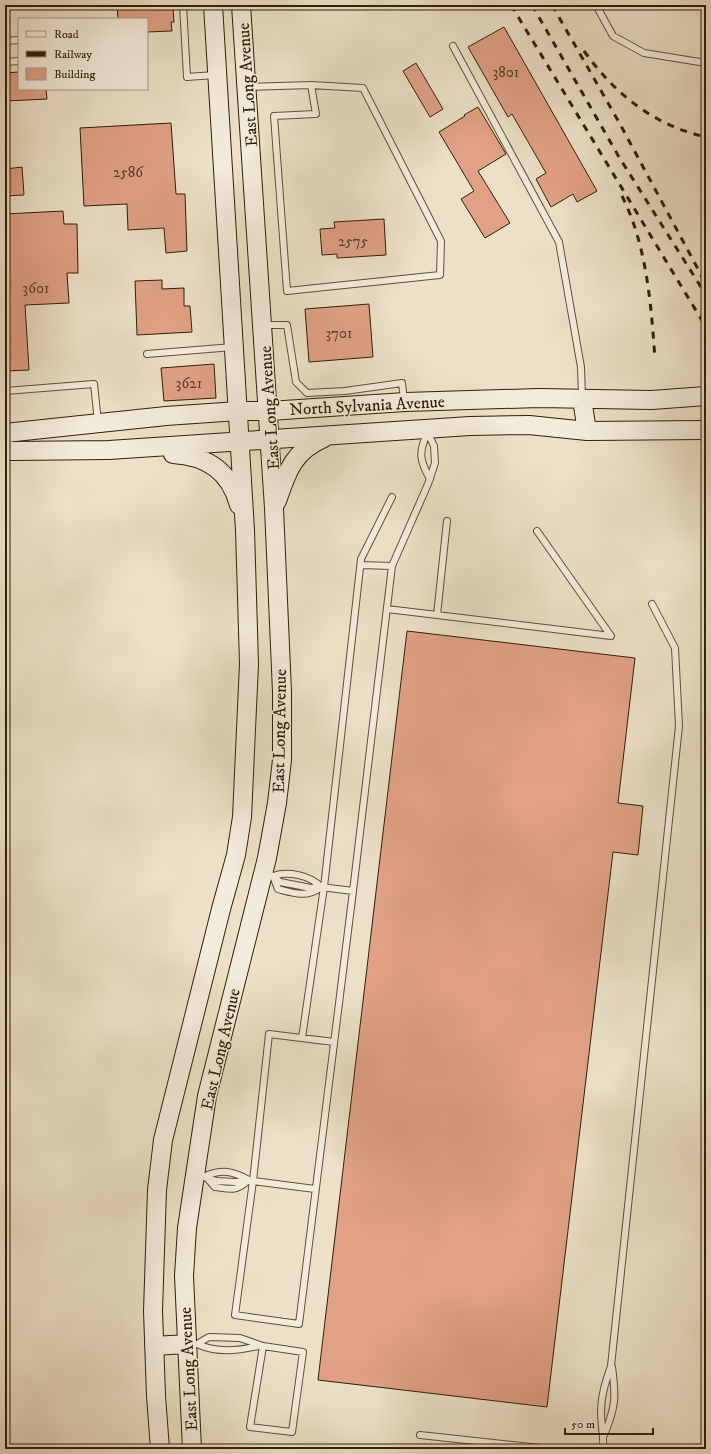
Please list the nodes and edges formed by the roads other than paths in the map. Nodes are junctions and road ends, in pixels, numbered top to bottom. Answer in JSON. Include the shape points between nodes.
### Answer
{"nodes":[{"id":1,"x":183,"y":5,"type":"edge"},
{"id":2,"x":213,"y":5,"type":"edge"},
{"id":3,"x":241,"y":5,"type":"edge"},
{"id":4,"x":596,"y":5,"type":"edge"},
{"id":5,"x":18,"y":40,"type":"edge"},
{"id":6,"x":5,"y":41,"type":"edge"},
{"id":7,"x":453,"y":46,"type":"dead end"},
{"id":8,"x":18,"y":61,"type":"edge"},
{"id":9,"x":5,"y":62,"type":"edge"},
{"id":10,"x":706,"y":63,"type":"edge"},
{"id":11,"x":245,"y":66,"type":"junction"},
{"id":12,"x":217,"y":71,"type":"junction"},
{"id":13,"x":311,"y":85,"type":"junction"},
{"id":14,"x":247,"y":87,"type":"junction"},
{"id":15,"x":263,"y":325,"type":"junction"},
{"id":16,"x":234,"y":347,"type":"junction"},
{"id":17,"x":147,"y":354,"type":"dead end"},
{"id":18,"x":5,"y":392,"type":"edge"},
{"id":19,"x":706,"y":396,"type":"edge"},
{"id":20,"x":582,"y":399,"type":"junction"},
{"id":21,"x":405,"y":402,"type":"junction"},
{"id":22,"x":238,"y":411,"type":"junction"},
{"id":23,"x":269,"y":411,"type":"junction"},
{"id":24,"x":96,"y":424,"type":"junction"},
{"id":25,"x":706,"y":430,"type":"edge"},
{"id":26,"x":427,"y":431,"type":"junction"},
{"id":27,"x":588,"y":431,"type":"junction"},
{"id":28,"x":5,"y":434,"type":"edge"},
{"id":29,"x":331,"y":435,"type":"junction"},
{"id":30,"x":271,"y":440,"type":"junction"},
{"id":31,"x":240,"y":442,"type":"junction"},
{"id":32,"x":5,"y":449,"type":"edge"},
{"id":33,"x":102,"y":450,"type":"junction"},
{"id":34,"x":430,"y":479,"type":"junction"},
{"id":35,"x":392,"y":497,"type":"dead end"},
{"id":36,"x":274,"y":508,"type":"junction"},
{"id":37,"x":447,"y":521,"type":"dead end"},
{"id":38,"x":245,"y":530,"type":"junction"},
{"id":39,"x":537,"y":530,"type":"dead end"},
{"id":40,"x":361,"y":565,"type":"junction"},
{"id":41,"x":392,"y":566,"type":"junction"},
{"id":42,"x":652,"y":604,"type":"dead end"},
{"id":43,"x":387,"y":609,"type":"junction"},
{"id":44,"x":437,"y":615,"type":"junction"},
{"id":45,"x":234,"y":864,"type":"junction"},
{"id":46,"x":268,"y":875,"type":"junction"},
{"id":47,"x":322,"y":887,"type":"junction"},
{"id":48,"x":354,"y":891,"type":"junction"},
{"id":49,"x":302,"y":1038,"type":"junction"},
{"id":50,"x":334,"y":1042,"type":"junction"},
{"id":51,"x":200,"y":1175,"type":"junction"},
{"id":52,"x":251,"y":1181,"type":"junction"},
{"id":53,"x":315,"y":1189,"type":"junction"},
{"id":54,"x":192,"y":1344,"type":"junction"},
{"id":55,"x":154,"y":1346,"type":"junction"},
{"id":56,"x":260,"y":1346,"type":"junction"},
{"id":57,"x":611,"y":1366,"type":"junction"},
{"id":58,"x":420,"y":1435,"type":"dead end"},
{"id":59,"x":604,"y":1435,"type":"junction"},
{"id":60,"x":160,"y":1449,"type":"edge"},
{"id":61,"x":192,"y":1449,"type":"edge"},
{"id":62,"x":548,"y":1449,"type":"edge"},
{"id":63,"x":603,"y":1449,"type":"edge"}],
"edges":[{"from":1,"to":12,"type":"lane","via":[[187,77]]},
{"from":2,"to":12,"type":"main road","name":"East Long Avenue"},
{"from":3,"to":11,"type":"main road","name":"East Long Avenue"},
{"from":4,"to":10,"type":"lane","via":[[614,36],[644,54]]},
{"from":5,"to":6,"type":"lane"},
{"from":7,"to":20,"type":"lane","via":[[560,242],[582,367]]},
{"from":8,"to":9,"type":"lane"},
{"from":11,"to":12,"type":"main road"},
{"from":11,"to":14,"type":"main road","name":"East Long Avenue"},
{"from":12,"to":16,"type":"main road","name":"East Long Avenue"},
{"from":13,"to":13,"type":"lane","via":[[316,114],[274,116],[287,291],[440,275],[441,241],[363,88]]},
{"from":13,"to":14,"type":"lane"},
{"from":14,"to":15,"type":"main road","name":"East Long Avenue"},
{"from":15,"to":21,"type":"lane","via":[[287,324],[296,382],[307,394],[402,383]]},
{"from":15,"to":23,"type":"main road","name":"East Long Avenue"},
{"from":16,"to":17,"type":"lane"},
{"from":16,"to":22,"type":"main road","name":"East Long Avenue"},
{"from":18,"to":24,"type":"lane","via":[[94,384]]},
{"from":19,"to":20,"type":"main road","name":"North Sylvania Avenue","via":[[652,400]]},
{"from":20,"to":21,"type":"main road","name":"North Sylvania Avenue"},
{"from":20,"to":27,"type":"main road"},
{"from":21,"to":23,"type":"main road","name":"North Sylvania Avenue"},
{"from":22,"to":23,"type":"main road","name":"North Sylvania Avenue"},
{"from":22,"to":24,"type":"main road","name":"North Sylvania Avenue"},
{"from":22,"to":31,"type":"main road","name":"East Long Avenue"},
{"from":23,"to":30,"type":"main road","name":"East Long Avenue"},
{"from":24,"to":28,"type":"main road","name":"North Sylvania Avenue"},
{"from":24,"to":33,"type":"main road"},
{"from":25,"to":27,"type":"main road","name":"North Sylvania Avenue"},
{"from":26,"to":27,"type":"main road","name":"North Sylvania Avenue","via":[[470,426],[529,426]]},
{"from":26,"to":29,"type":"main road","name":"North Sylvania Avenue"},
{"from":26,"to":34,"type":"lane","via":[[434,446],[435,463]]},
{"from":26,"to":34,"type":"lane","via":[[421,452],[422,464]]},
{"from":29,"to":30,"type":"main road","name":"North Sylvania Avenue"},
{"from":29,"to":36,"type":"main road","via":[[310,444],[294,459]]},
{"from":30,"to":31,"type":"main road","name":"North Sylvania Avenue"},
{"from":30,"to":36,"type":"main road","name":"East Long Avenue"},
{"from":31,"to":33,"type":"main road","name":"North Sylvania Avenue"},
{"from":31,"to":38,"type":"main road","name":"East Long Avenue"},
{"from":32,"to":33,"type":"main road","name":"North Sylvania Avenue"},
{"from":33,"to":38,"type":"main road","via":[[190,455],[206,461],[220,470],[230,483],[237,498]]},
{"from":34,"to":41,"type":"lane"},
{"from":35,"to":40,"type":"lane","via":[[361,559]]},
{"from":36,"to":46,"type":"main road","name":"East Long Avenue","via":[[282,685],[282,760]]},
{"from":37,"to":44,"type":"lane"},
{"from":38,"to":45,"type":"main road","name":"East Long Avenue","via":[[249,664],[242,816]]},
{"from":39,"to":44,"type":"lane","via":[[611,636]]},
{"from":40,"to":41,"type":"lane"},
{"from":40,"to":47,"type":"lane"},
{"from":41,"to":43,"type":"lane"},
{"from":42,"to":57,"type":"lane","via":[[675,648],[679,726]]},
{"from":43,"to":44,"type":"lane"},
{"from":43,"to":48,"type":"lane"},
{"from":45,"to":46,"type":"main road"},
{"from":45,"to":55,"type":"main road","name":"East Long Avenue","via":[[173,1093],[163,1140],[157,1190]]},
{"from":46,"to":47,"type":"lane","via":[[280,882],[311,888]]},
{"from":46,"to":47,"type":"lane","via":[[282,874],[313,879]]},
{"from":46,"to":51,"type":"main road","name":"East Long Avenue","via":[[208,1096]]},
{"from":47,"to":48,"type":"lane"},
{"from":47,"to":49,"type":"lane"},
{"from":48,"to":50,"type":"lane"},
{"from":49,"to":50,"type":"lane"},
{"from":49,"to":52,"type":"lane","via":[[269,1034]]},
{"from":50,"to":53,"type":"lane"},
{"from":51,"to":52,"type":"lane","via":[[217,1181]]},
{"from":51,"to":52,"type":"lane","via":[[218,1171],[236,1174]]},
{"from":51,"to":54,"type":"main road","name":"East Long Avenue","via":[[187,1228],[184,1276]]},
{"from":52,"to":53,"type":"lane"},
{"from":52,"to":53,"type":"lane","via":[[234,1315],[299,1324]]},
{"from":54,"to":55,"type":"main road"},
{"from":54,"to":56,"type":"lane","via":[[238,1351]]},
{"from":54,"to":56,"type":"lane","via":[[209,1337],[240,1338]]},
{"from":54,"to":61,"type":"main road","name":"East Long Avenue"},
{"from":55,"to":60,"type":"main road","name":"East Long Avenue"},
{"from":56,"to":56,"type":"lane","via":[[303,1352],[292,1432],[250,1427]]},
{"from":57,"to":59,"type":"lane","via":[[602,1392]]},
{"from":57,"to":59,"type":"lane","via":[[615,1392],[614,1406]]},
{"from":58,"to":62,"type":"lane"},
{"from":59,"to":63,"type":"lane"}]}
